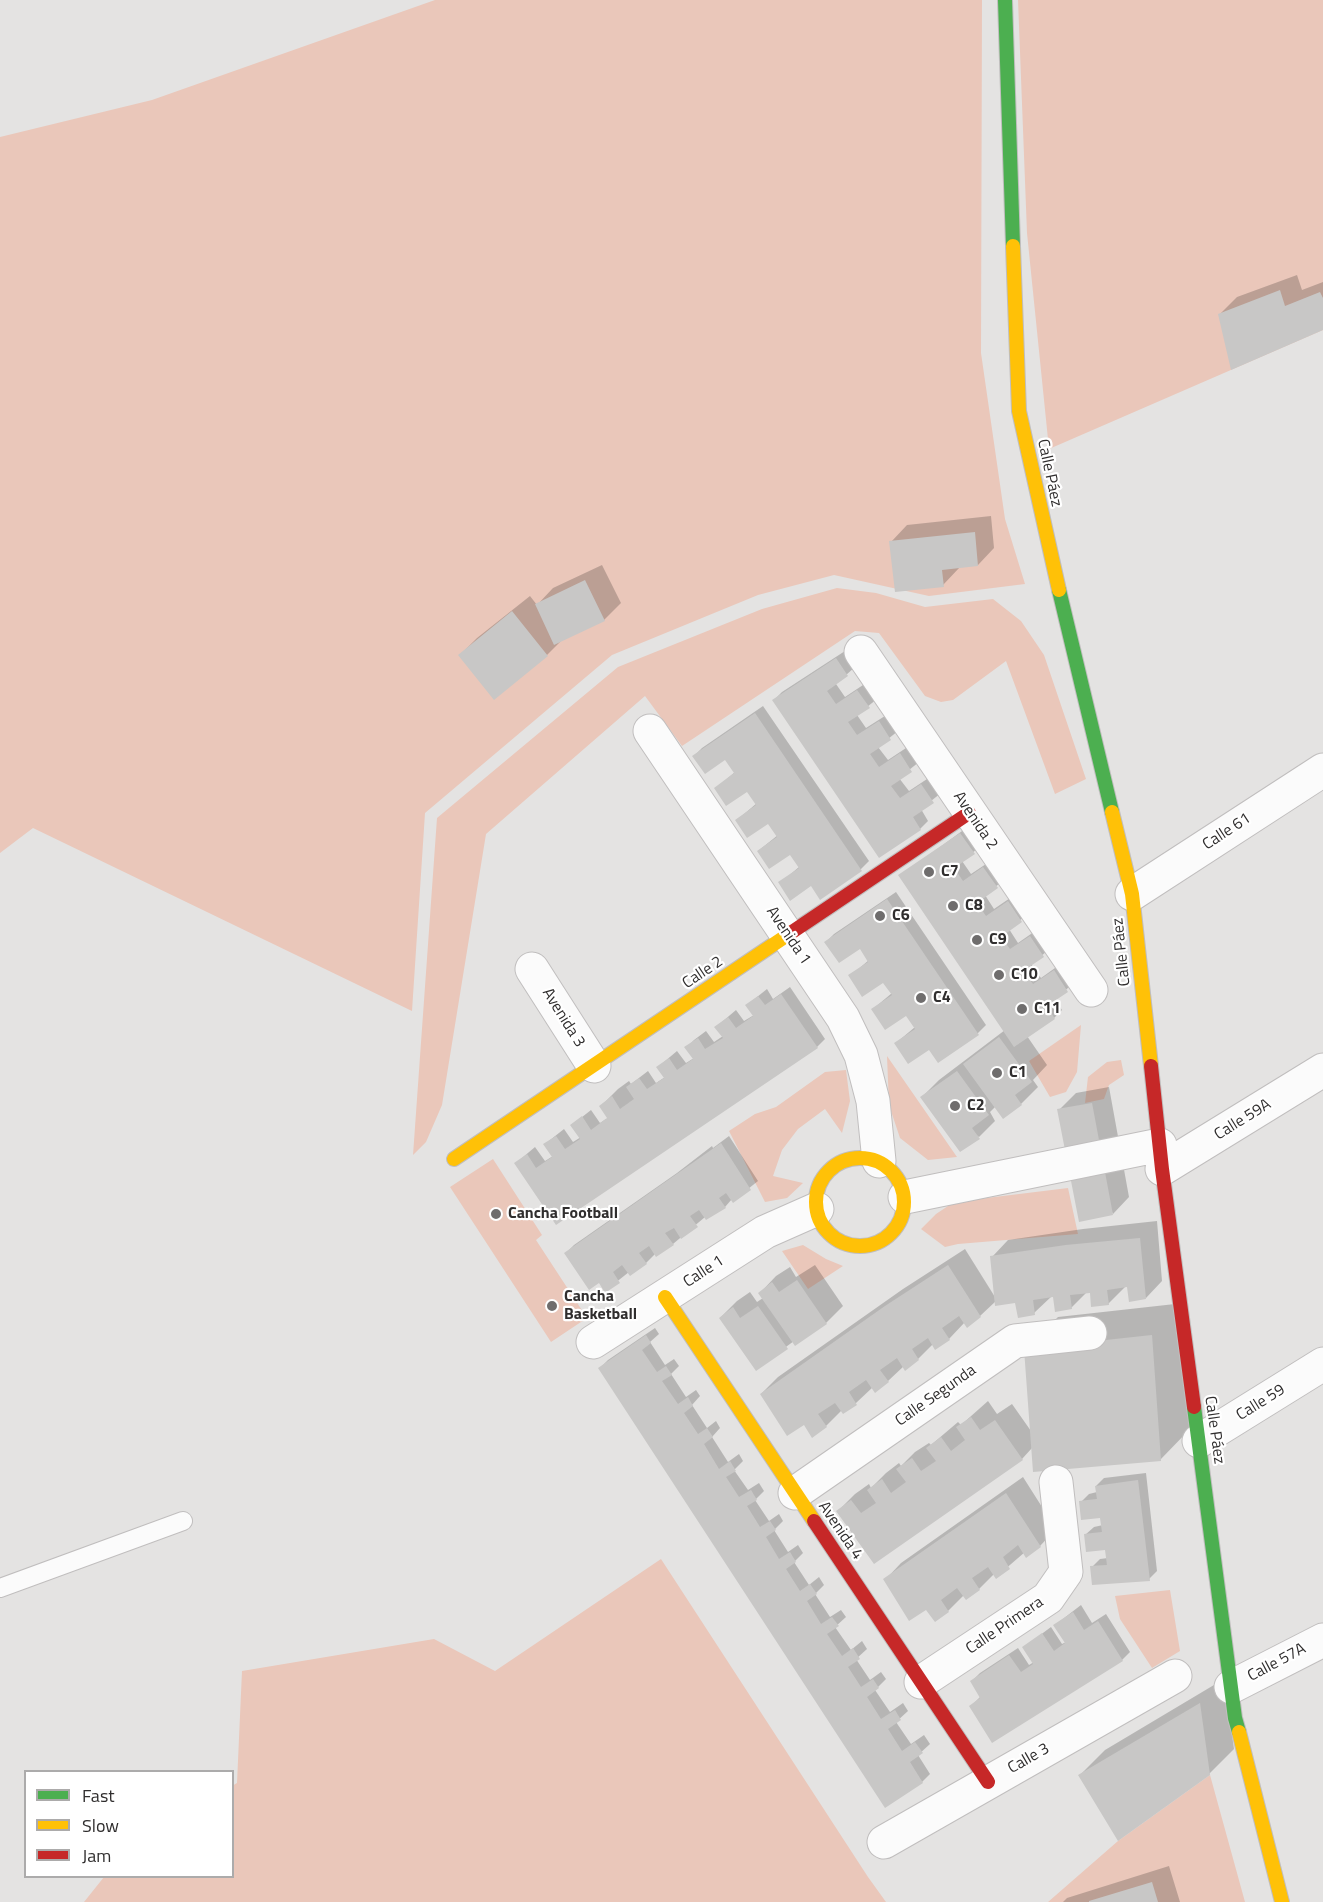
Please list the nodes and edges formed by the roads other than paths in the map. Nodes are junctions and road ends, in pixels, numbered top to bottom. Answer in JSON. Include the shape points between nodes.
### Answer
{"nodes":[{"id":1,"x":1005,"y":0,"type":"edge"},
{"id":2,"x":861,"y":652,"type":"dead end"},
{"id":3,"x":650,"y":731,"type":"dead end"},
{"id":4,"x":1323,"y":770,"type":"edge"},
{"id":5,"x":969,"y":813,"type":"junction"},
{"id":6,"x":1132,"y":894,"type":"junction"},
{"id":7,"x":788,"y":936,"type":"junction"},
{"id":8,"x":532,"y":969,"type":"dead end"},
{"id":9,"x":1091,"y":990,"type":"dead end"},
{"id":10,"x":594,"y":1066,"type":"junction"},
{"id":11,"x":1323,"y":1070,"type":"edge"},
{"id":12,"x":1161,"y":1157,"type":"junction"},
{"id":13,"x":454,"y":1159,"type":"dead end"},
{"id":14,"x":879,"y":1161,"type":"junction"},
{"id":15,"x":905,"y":1197,"type":"junction"},
{"id":16,"x":817,"y":1209,"type":"junction"},
{"id":17,"x":665,"y":1297,"type":"junction"},
{"id":18,"x":1090,"y":1333,"type":"dead end"},
{"id":19,"x":593,"y":1342,"type":"dead end"},
{"id":20,"x":1323,"y":1364,"type":"edge"},
{"id":21,"x":1199,"y":1441,"type":"junction"},
{"id":22,"x":1056,"y":1482,"type":"dead end"},
{"id":23,"x":795,"y":1493,"type":"junction"},
{"id":24,"x":183,"y":1521,"type":"dead end"},
{"id":25,"x":0,"y":1588,"type":"edge"},
{"id":26,"x":1323,"y":1640,"type":"edge"},
{"id":27,"x":1175,"y":1676,"type":"dead end"},
{"id":28,"x":921,"y":1682,"type":"junction"},
{"id":29,"x":1231,"y":1687,"type":"junction"},
{"id":30,"x":988,"y":1782,"type":"junction"},
{"id":31,"x":884,"y":1842,"type":"dead end"},
{"id":32,"x":1281,"y":1902,"type":"edge"}],
"edges":[{"from":1,"to":6,"type":"street","name":"Calle Páez","via":[[1019,411]]},
{"from":2,"to":5,"type":"street","name":"Avenida 2"},
{"from":3,"to":7,"type":"street","name":"Avenida 1"},
{"from":4,"to":6,"type":"street","name":"Calle 61"},
{"from":5,"to":7,"type":"street","name":"Calle 2"},
{"from":5,"to":9,"type":"street","name":"Avenida 2"},
{"from":6,"to":12,"type":"street","name":"Calle Páez"},
{"from":7,"to":10,"type":"street","name":"Calle 2"},
{"from":7,"to":14,"type":"street","name":"Avenida 1","via":[[843,1018],[861,1055],[873,1101]]},
{"from":8,"to":10,"type":"street","name":"Avenida 3"},
{"from":10,"to":13,"type":"street","name":"Calle 2"},
{"from":11,"to":12,"type":"street","name":"Calle 59A"},
{"from":12,"to":15,"type":"street"},
{"from":12,"to":21,"type":"street","name":"Calle Páez"},
{"from":14,"to":15,"type":"street","via":[[891,1170]]},
{"from":14,"to":16,"type":"street","via":[[852,1158],[839,1162],[820,1182]]},
{"from":15,"to":16,"type":"street","via":[[899,1224],[879,1242],[866,1246],[853,1246],[829,1233]]},
{"from":16,"to":17,"type":"street","name":"Calle 1","via":[[765,1232]]},
{"from":17,"to":19,"type":"street","name":"Calle 1"},
{"from":17,"to":23,"type":"street","name":"Avenida 4"},
{"from":18,"to":23,"type":"street","name":"Calle Segunda","via":[[1015,1341]]},
{"from":20,"to":21,"type":"street","name":"Calle 59"},
{"from":21,"to":29,"type":"street","name":"Calle Páez"},
{"from":22,"to":28,"type":"street","name":"Calle Primera","via":[[1066,1572],[1048,1598]]},
{"from":23,"to":28,"type":"street","name":"Avenida 4"},
{"from":24,"to":25,"type":"lane"},
{"from":26,"to":29,"type":"street","name":"Calle 57A"},
{"from":27,"to":30,"type":"street","name":"Calle 3"},
{"from":28,"to":30,"type":"street","name":"Avenida 4"},
{"from":29,"to":32,"type":"street","name":"Calle Páez","via":[[1235,1718]]},
{"from":30,"to":31,"type":"street","name":"Calle 3"}]}
